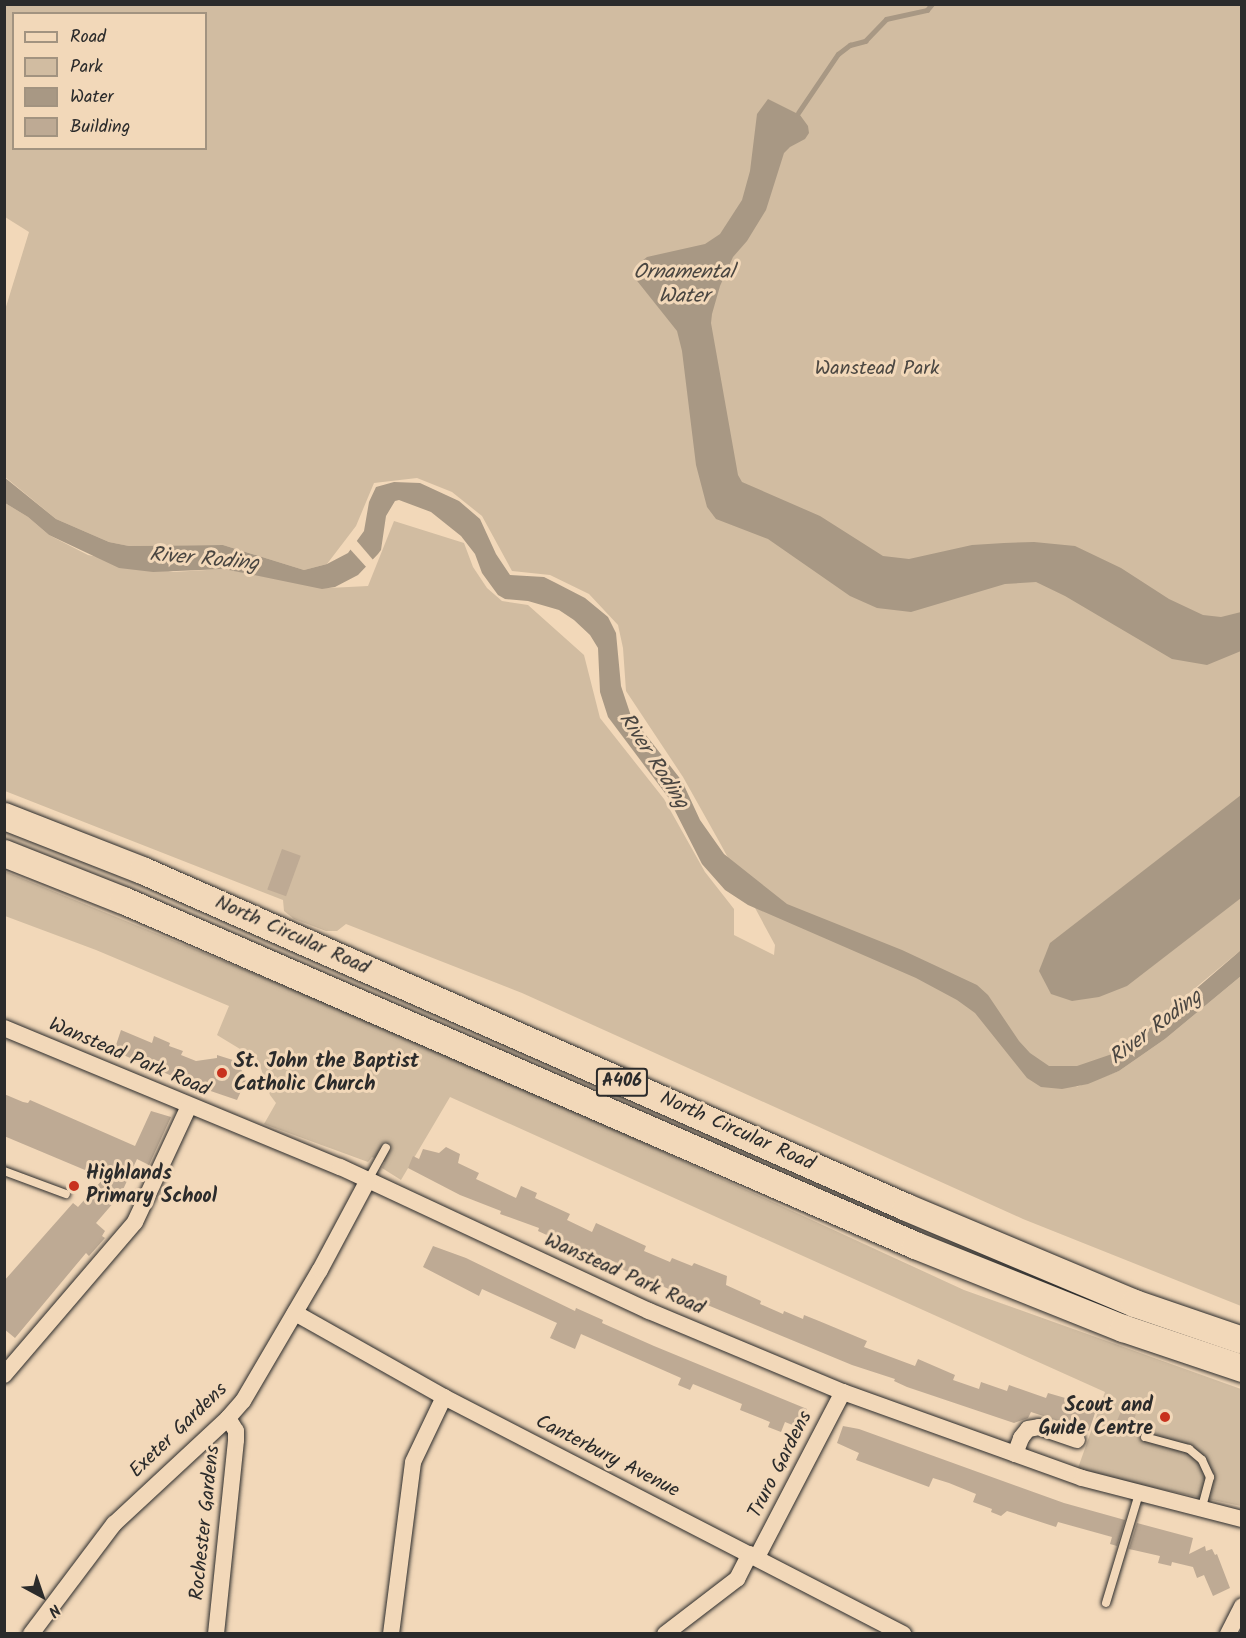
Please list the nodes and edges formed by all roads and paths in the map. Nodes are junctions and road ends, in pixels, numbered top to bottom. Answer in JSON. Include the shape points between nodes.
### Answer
{"nodes":[{"id":1,"x":4,"y":816,"type":"edge"},
{"id":2,"x":4,"y":853,"type":"edge"},
{"id":3,"x":4,"y":1028,"type":"edge"},
{"id":4,"x":189,"y":1106,"type":"junction"},
{"id":5,"x":387,"y":1148,"type":"dead end"},
{"id":6,"x":4,"y":1171,"type":"edge"},
{"id":7,"x":368,"y":1180,"type":"junction"},
{"id":8,"x":66,"y":1194,"type":"dead end"},
{"id":9,"x":295,"y":1314,"type":"junction"},
{"id":10,"x":1242,"y":1340,"type":"edge"},
{"id":11,"x":1242,"y":1368,"type":"edge"},
{"id":12,"x":4,"y":1375,"type":"edge"},
{"id":13,"x":843,"y":1392,"type":"junction"},
{"id":14,"x":444,"y":1397,"type":"junction"},
{"id":15,"x":228,"y":1418,"type":"junction"},
{"id":16,"x":1144,"y":1437,"type":"dead end"},
{"id":17,"x":1077,"y":1440,"type":"dead end"},
{"id":18,"x":1015,"y":1454,"type":"junction"},
{"id":19,"x":1139,"y":1494,"type":"junction"},
{"id":20,"x":1201,"y":1510,"type":"junction"},
{"id":21,"x":1242,"y":1520,"type":"edge"},
{"id":22,"x":754,"y":1556,"type":"junction"},
{"id":23,"x":1106,"y":1603,"type":"dead end"},
{"id":24,"x":1242,"y":1606,"type":"edge"},
{"id":25,"x":31,"y":1634,"type":"edge"},
{"id":26,"x":216,"y":1634,"type":"edge"},
{"id":27,"x":391,"y":1634,"type":"edge"},
{"id":28,"x":666,"y":1634,"type":"edge"},
{"id":29,"x":903,"y":1634,"type":"edge"},
{"id":30,"x":1228,"y":1634,"type":"edge"}],
"edges":[{"from":1,"to":10,"type":"highway","name":"North Circular Road","number":"A406","via":[[142,870],[906,1207],[1134,1303]]},
{"from":2,"to":11,"type":"highway","name":"North Circular Road","number":"A406","via":[[123,900],[915,1245],[1123,1328]]},
{"from":3,"to":4,"type":"street","name":"Wanstead Park Road"},
{"from":4,"to":7,"type":"street","name":"Wanstead Park Road"},
{"from":4,"to":12,"type":"street","via":[[135,1222]]},
{"from":5,"to":7,"type":"lane"},
{"from":6,"to":8,"type":"lane"},
{"from":7,"to":9,"type":"street","name":"Exeter Gardens"},
{"from":7,"to":13,"type":"street","name":"Wanstead Park Road","via":[[649,1311]]},
{"from":9,"to":14,"type":"street","name":"Canterbury Avenue"},
{"from":9,"to":15,"type":"street","name":"Exeter Gardens","via":[[243,1401]]},
{"from":13,"to":18,"type":"street","name":"Wanstead Park Road"},
{"from":13,"to":22,"type":"street","name":"Truro Gardens"},
{"from":14,"to":22,"type":"street","name":"Canterbury Avenue"},
{"from":14,"to":27,"type":"street","via":[[413,1462]]},
{"from":15,"to":25,"type":"street","name":"Exeter Gardens","via":[[114,1524]]},
{"from":15,"to":26,"type":"street","name":"Rochester Gardens","via":[[236,1431],[236,1440]]},
{"from":16,"to":20,"type":"lane","via":[[1189,1449],[1202,1460],[1210,1478]]},
{"from":17,"to":18,"type":"street","via":[[1039,1427],[1028,1429]]},
{"from":18,"to":19,"type":"street","name":"Wanstead Park Road"},
{"from":19,"to":20,"type":"street","name":"Wanstead Park Road"},
{"from":19,"to":23,"type":"lane"},
{"from":20,"to":21,"type":"street","name":"Wanstead Park Road"},
{"from":22,"to":28,"type":"street","name":"Truro Gardens","via":[[737,1579]]},
{"from":22,"to":29,"type":"street","name":"Canterbury Avenue"},
{"from":24,"to":30,"type":"street"}]}
